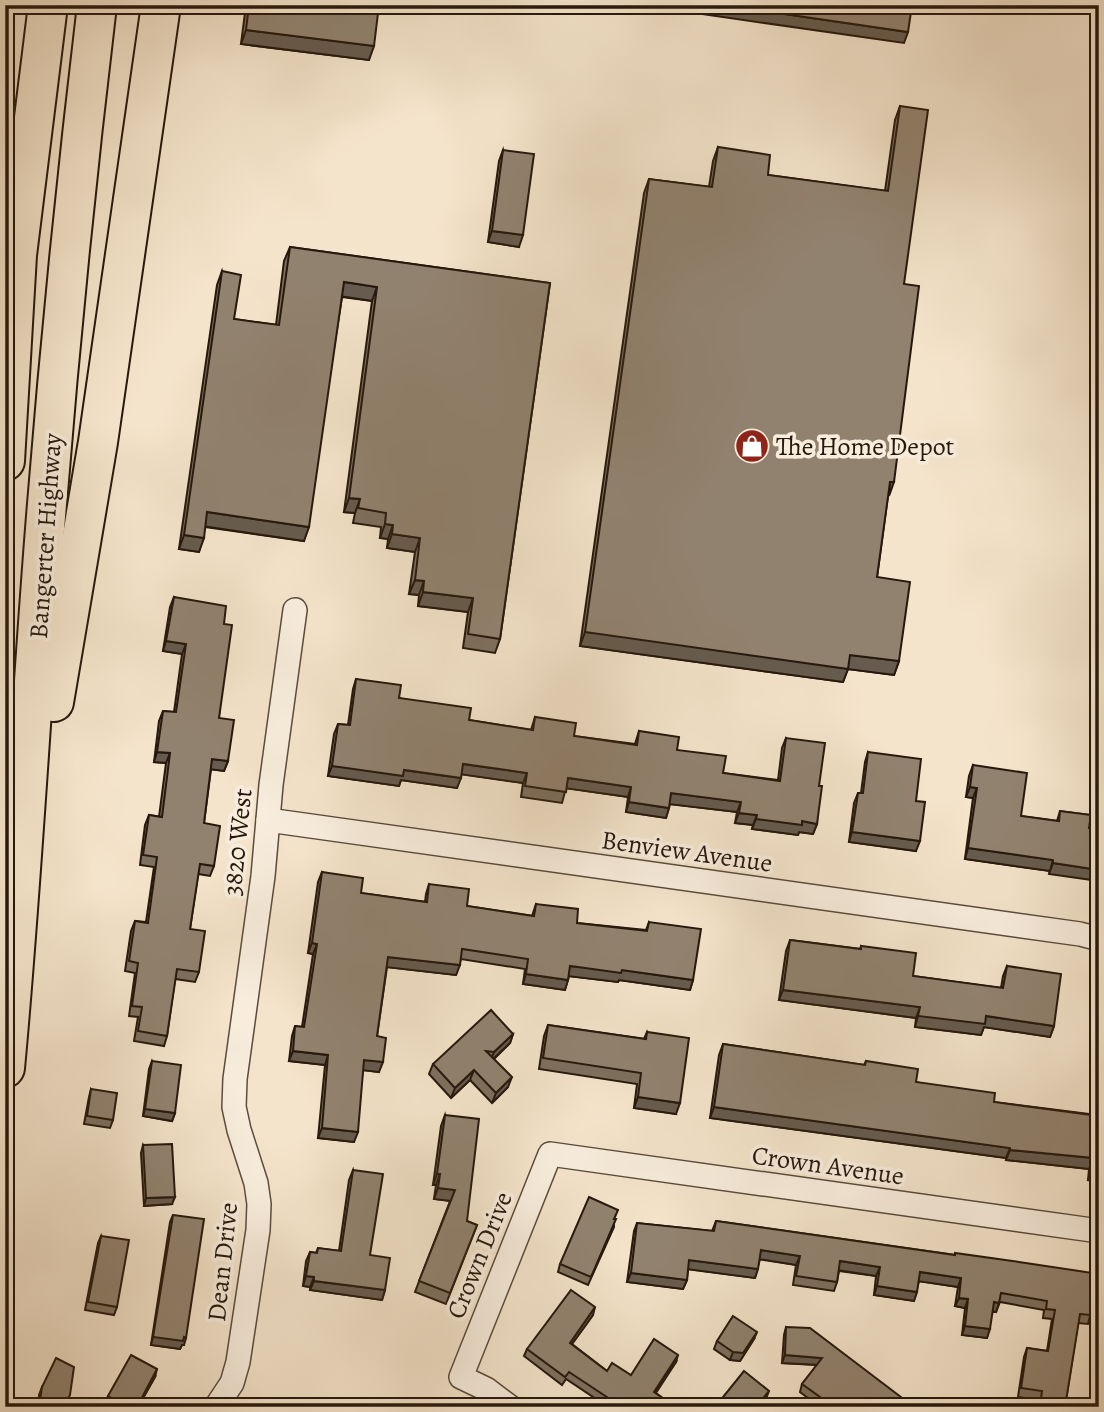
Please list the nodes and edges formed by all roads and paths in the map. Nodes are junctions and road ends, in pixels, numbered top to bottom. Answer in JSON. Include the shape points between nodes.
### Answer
{"nodes":[{"id":1,"x":48,"y":5,"type":"edge"},
{"id":2,"x":97,"y":5,"type":"edge"},
{"id":3,"x":162,"y":5,"type":"edge"},
{"id":4,"x":5,"y":461,"type":"edge"},
{"id":5,"x":295,"y":611,"type":"dead end"},
{"id":6,"x":268,"y":820,"type":"junction"},
{"id":7,"x":22,"y":880,"type":"junction"},
{"id":8,"x":1099,"y":939,"type":"edge"},
{"id":9,"x":5,"y":1068,"type":"edge"},
{"id":10,"x":235,"y":1079,"type":"joint"},
{"id":11,"x":550,"y":1154,"type":"joint"},
{"id":12,"x":1099,"y":1231,"type":"edge"},
{"id":13,"x":216,"y":1407,"type":"edge"},
{"id":14,"x":510,"y":1407,"type":"edge"}],
"edges":[{"from":1,"to":4,"type":"highway","name":"Bangerter Highway","via":[[17,255]]},
{"from":2,"to":7,"type":"highway","name":"Bangerter Highway","via":[[57,390]]},
{"from":3,"to":7,"type":"highway","via":[[96,455]]},
{"from":5,"to":6,"type":"street","name":"3820 West"},
{"from":6,"to":8,"type":"street","name":"Benview Avenue"},
{"from":6,"to":10,"type":"street","name":"3820 West"},
{"from":7,"to":9,"type":"highway","name":"Bangerter Highway"},
{"from":10,"to":13,"type":"street","name":"Dean Drive","via":[[234,1107],[256,1183],[258,1230],[238,1362]]},
{"from":11,"to":12,"type":"street","name":"Crown Avenue"},
{"from":11,"to":14,"type":"street","name":"Crown Drive","via":[[461,1377]]}]}
